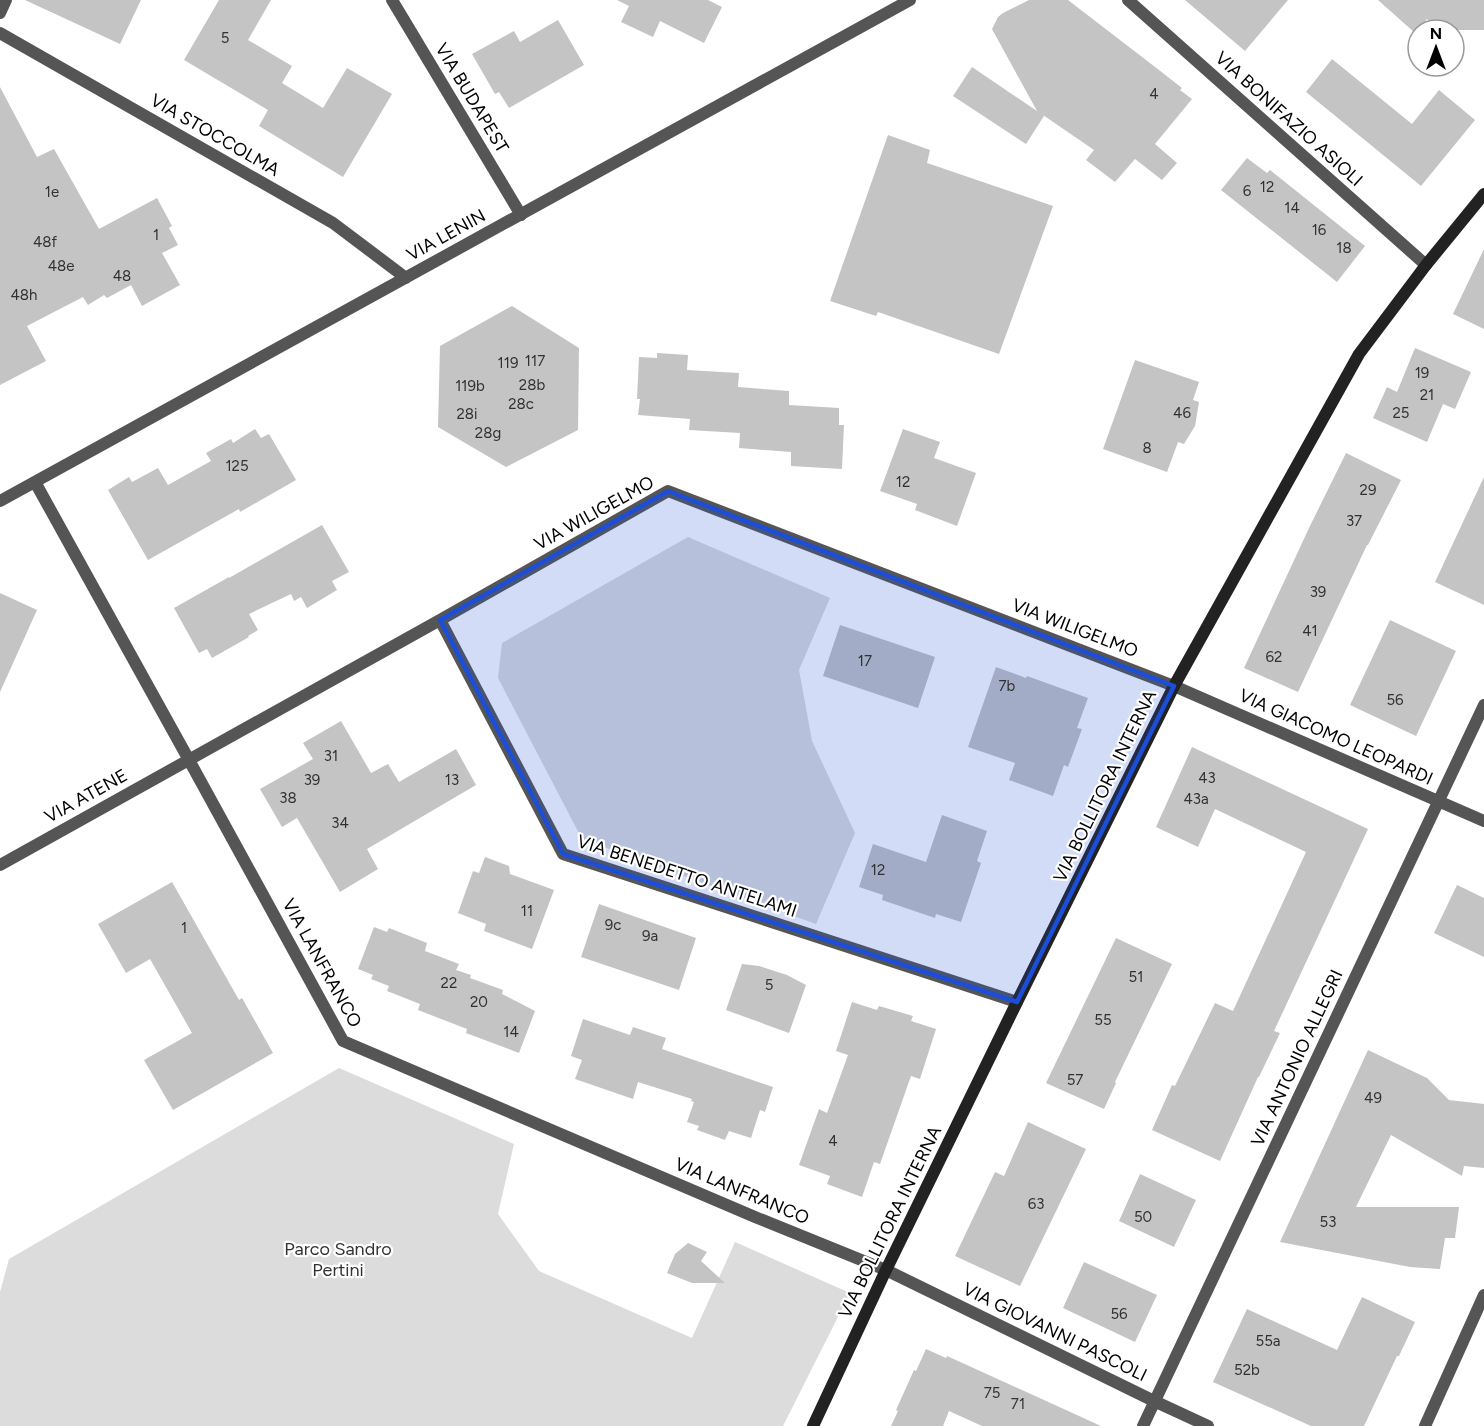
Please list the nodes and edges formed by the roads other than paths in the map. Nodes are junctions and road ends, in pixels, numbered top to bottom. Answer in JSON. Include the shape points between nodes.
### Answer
{"nodes":[{"id":1,"x":6,"y":0,"type":"edge"},
{"id":2,"x":393,"y":0,"type":"edge"},
{"id":3,"x":910,"y":0,"type":"edge"},
{"id":4,"x":1128,"y":0,"type":"edge"},
{"id":5,"x":0,"y":13,"type":"edge"},
{"id":6,"x":0,"y":33,"type":"edge"},
{"id":7,"x":1484,"y":194,"type":"edge"},
{"id":8,"x":521,"y":215,"type":"junction"},
{"id":9,"x":1426,"y":265,"type":"junction"},
{"id":10,"x":406,"y":278,"type":"junction"},
{"id":11,"x":35,"y":482,"type":"junction"},
{"id":12,"x":0,"y":501,"type":"edge"},
{"id":13,"x":440,"y":620,"type":"junction"},
{"id":14,"x":1174,"y":686,"type":"junction"},
{"id":15,"x":1484,"y":705,"type":"edge"},
{"id":16,"x":189,"y":760,"type":"junction"},
{"id":17,"x":1439,"y":801,"type":"junction"},
{"id":18,"x":1484,"y":821,"type":"edge"},
{"id":19,"x":0,"y":865,"type":"edge"},
{"id":20,"x":1017,"y":1002,"type":"junction"},
{"id":21,"x":886,"y":1270,"type":"junction"},
{"id":22,"x":1484,"y":1295,"type":"edge"},
{"id":23,"x":1154,"y":1401,"type":"junction"},
{"id":24,"x":813,"y":1426,"type":"edge"},
{"id":25,"x":1143,"y":1426,"type":"edge"},
{"id":26,"x":1208,"y":1426,"type":"edge"},
{"id":27,"x":1425,"y":1426,"type":"edge"}],
"edges":[{"from":1,"to":5,"type":"street"},
{"from":2,"to":8,"type":"street","name":"VIA BUDAPEST"},
{"from":3,"to":8,"type":"street","name":"VIA LENIN"},
{"from":4,"to":9,"type":"street","name":"VIA BONIFAZIO ASIOLI"},
{"from":6,"to":10,"type":"street","name":"VIA STOCCOLMA","via":[[333,223]]},
{"from":7,"to":9,"type":"street","name":"VIA BOLLITORA INTERNA"},
{"from":8,"to":10,"type":"street","name":"VIA LENIN"},
{"from":9,"to":14,"type":"street","name":"VIA BOLLITORA INTERNA","via":[[1359,354]]},
{"from":10,"to":11,"type":"street","name":"VIA LENIN"},
{"from":11,"to":12,"type":"street","name":"VIA LENIN"},
{"from":11,"to":16,"type":"street","name":"VIA LANFRANCO"},
{"from":13,"to":14,"type":"street","name":"VIA WILIGELMO","via":[[668,491]]},
{"from":13,"to":16,"type":"street","name":"VIA WILIGELMO"},
{"from":13,"to":20,"type":"street","name":"VIA BENEDETTO ANTELAMI","via":[[563,854]]},
{"from":14,"to":17,"type":"street","name":"VIA GIACOMO LEOPARDI"},
{"from":14,"to":20,"type":"street","name":"VIA BOLLITORA INTERNA"},
{"from":15,"to":17,"type":"street","name":"VIA ANTONIO ALLEGRI"},
{"from":16,"to":19,"type":"street","name":"VIA ATENE"},
{"from":16,"to":21,"type":"street","name":"VIA LANFRANCO","via":[[343,1041]]},
{"from":17,"to":18,"type":"street","name":"VIA GIACOMO LEOPARDI"},
{"from":17,"to":23,"type":"street","name":"VIA ANTONIO ALLEGRI"},
{"from":20,"to":21,"type":"street","name":"VIA BOLLITORA INTERNA"},
{"from":21,"to":23,"type":"street","name":"VIA GIOVANNI PASCOLI"},
{"from":21,"to":24,"type":"street","name":"VIA BOLLITORA INTERNA"},
{"from":22,"to":27,"type":"street"},
{"from":23,"to":25,"type":"street","name":"VIA ANTONIO ALLEGRI"},
{"from":23,"to":26,"type":"street","name":"VIA GIOVANNI PASCOLI"}]}
